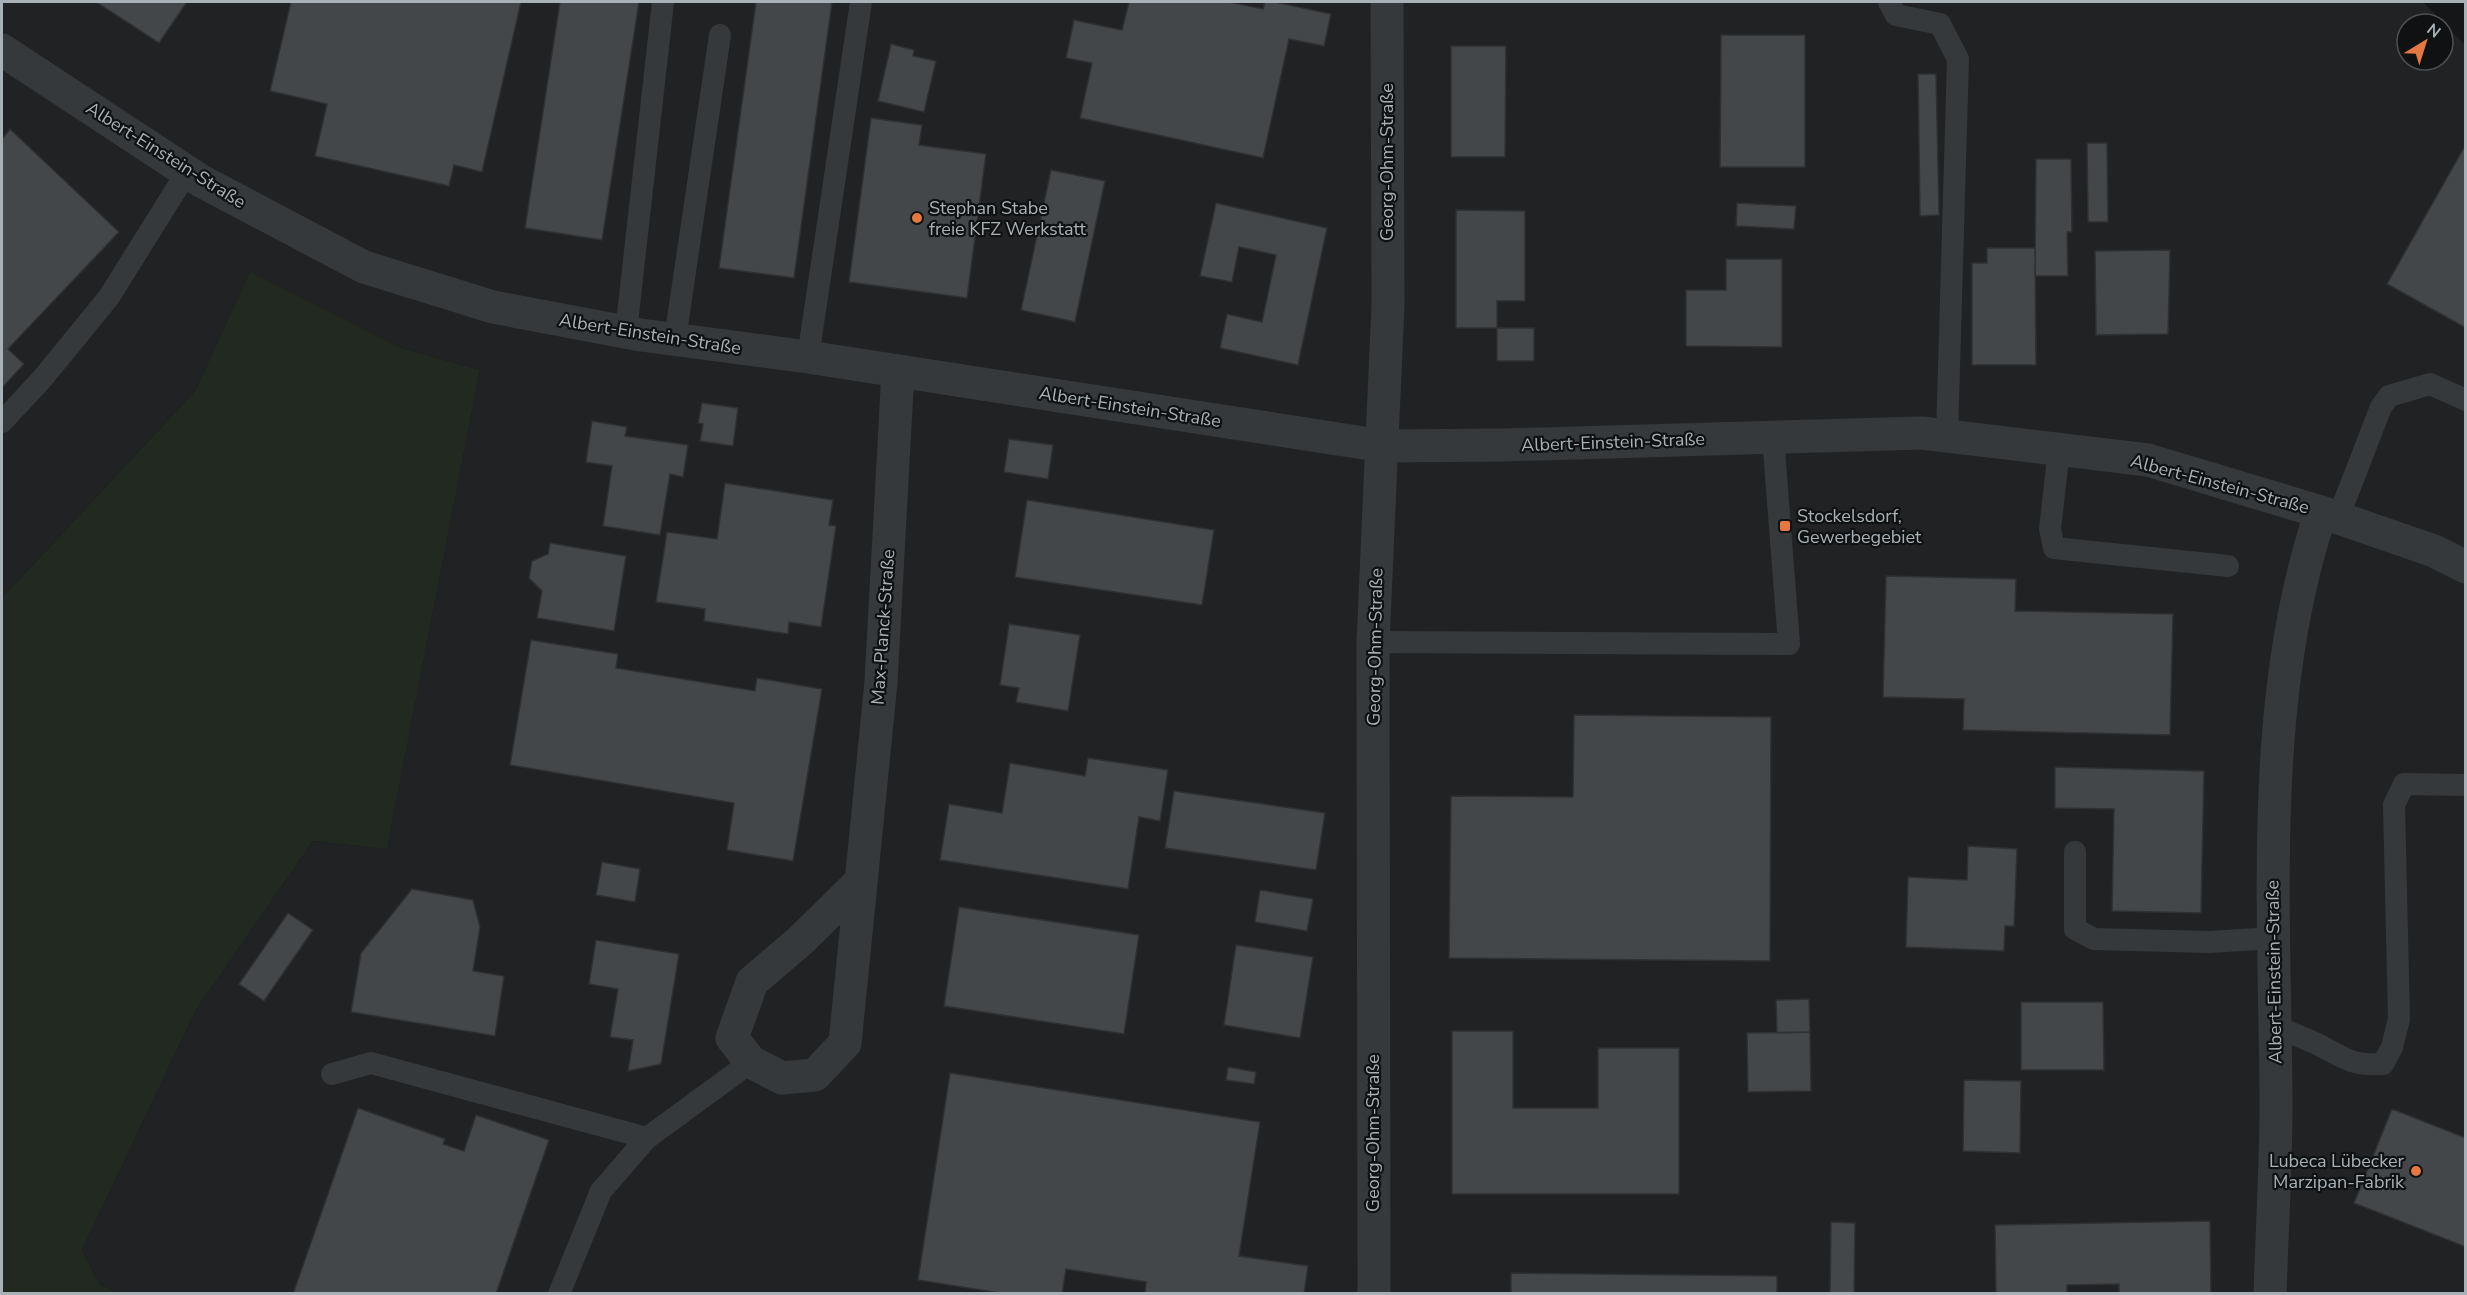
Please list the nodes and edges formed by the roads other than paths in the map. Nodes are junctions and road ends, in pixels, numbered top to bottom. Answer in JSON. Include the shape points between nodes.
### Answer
{"nodes":[{"id":1,"x":663,"y":2,"type":"edge"},
{"id":2,"x":861,"y":2,"type":"edge"},
{"id":3,"x":1387,"y":2,"type":"edge"},
{"id":4,"x":1889,"y":2,"type":"edge"},
{"id":5,"x":720,"y":36,"type":"dead end"},
{"id":6,"x":2,"y":50,"type":"edge"},
{"id":7,"x":187,"y":172,"type":"junction"},
{"id":8,"x":626,"y":332,"type":"junction"},
{"id":9,"x":675,"y":339,"type":"junction"},
{"id":10,"x":808,"y":357,"type":"junction"},
{"id":11,"x":898,"y":371,"type":"junction"},
{"id":12,"x":2466,"y":400,"type":"edge"},
{"id":13,"x":2,"y":422,"type":"edge"},
{"id":14,"x":1947,"y":436,"type":"junction"},
{"id":15,"x":1773,"y":437,"type":"junction"},
{"id":16,"x":1383,"y":446,"type":"junction"},
{"id":17,"x":2059,"y":450,"type":"junction"},
{"id":18,"x":2329,"y":515,"type":"junction"},
{"id":19,"x":2228,"y":566,"type":"dead end"},
{"id":20,"x":2466,"y":567,"type":"edge"},
{"id":21,"x":1373,"y":642,"type":"junction"},
{"id":22,"x":2466,"y":785,"type":"edge"},
{"id":23,"x":2075,"y":852,"type":"dead end"},
{"id":24,"x":860,"y":882,"type":"junction"},
{"id":25,"x":2274,"y":938,"type":"junction"},
{"id":26,"x":2275,"y":1026,"type":"junction"},
{"id":27,"x":751,"y":1062,"type":"junction"},
{"id":28,"x":332,"y":1074,"type":"dead end"},
{"id":29,"x":647,"y":1138,"type":"junction"},
{"id":30,"x":559,"y":1293,"type":"edge"},
{"id":31,"x":1374,"y":1293,"type":"edge"},
{"id":32,"x":2270,"y":1293,"type":"edge"}],
"edges":[{"from":1,"to":8,"type":"lane"},
{"from":2,"to":10,"type":"lane"},
{"from":3,"to":16,"type":"street","name":"Georg-Ohm-Straße","via":[[1388,305]]},
{"from":4,"to":14,"type":"lane","via":[[1896,15],[1940,24],[1958,59]]},
{"from":5,"to":9,"type":"lane"},
{"from":6,"to":7,"type":"street","name":"Albert-Einstein-Straße"},
{"from":7,"to":8,"type":"street","name":"Albert-Einstein-Straße","via":[[364,267],[493,307]]},
{"from":7,"to":13,"type":"lane","via":[[110,297]]},
{"from":8,"to":9,"type":"street","name":"Albert-Einstein-Straße"},
{"from":9,"to":10,"type":"street","name":"Albert-Einstein-Straße"},
{"from":10,"to":11,"type":"street","name":"Albert-Einstein-Straße"},
{"from":11,"to":16,"type":"street","name":"Albert-Einstein-Straße"},
{"from":11,"to":24,"type":"street","name":"Max-Planck-Straße","via":[[881,682]]},
{"from":12,"to":18,"type":"lane","via":[[2430,384],[2390,396]]},
{"from":14,"to":15,"type":"street","name":"Albert-Einstein-Straße","via":[[1922,433]]},
{"from":14,"to":17,"type":"street","name":"Albert-Einstein-Straße"},
{"from":15,"to":16,"type":"street","name":"Albert-Einstein-Straße"},
{"from":15,"to":21,"type":"lane","via":[[1789,644]]},
{"from":16,"to":21,"type":"street","name":"Georg-Ohm-Straße"},
{"from":17,"to":18,"type":"street","name":"Albert-Einstein-Straße","via":[[2148,460]]},
{"from":17,"to":19,"type":"lane","via":[[2050,529],[2054,548]]},
{"from":18,"to":20,"type":"street","name":"Albert-Einstein-Straße","via":[[2434,551]]},
{"from":18,"to":25,"type":"street","name":"Albert-Einstein-Straße","via":[[2305,559],[2284,674],[2272,856]]},
{"from":21,"to":31,"type":"street","name":"Georg-Ohm-Straße"},
{"from":22,"to":26,"type":"lane","via":[[2404,784],[2394,805],[2398,1020],[2392,1047],[2383,1064],[2343,1060]]},
{"from":23,"to":25,"type":"lane","via":[[2075,929],[2094,939],[2209,942]]},
{"from":24,"to":27,"type":"street","name":"Max-Planck-Straße","via":[[752,982],[732,1038]]},
{"from":24,"to":27,"type":"street","name":"Max-Planck-Straße","via":[[845,1043],[815,1075],[782,1078]]},
{"from":25,"to":26,"type":"street","name":"Albert-Einstein-Straße"},
{"from":26,"to":32,"type":"street","name":"Albert-Einstein-Straße"},
{"from":27,"to":29,"type":"lane"},
{"from":28,"to":29,"type":"lane","via":[[371,1063]]},
{"from":29,"to":30,"type":"lane","via":[[601,1191]]}]}
